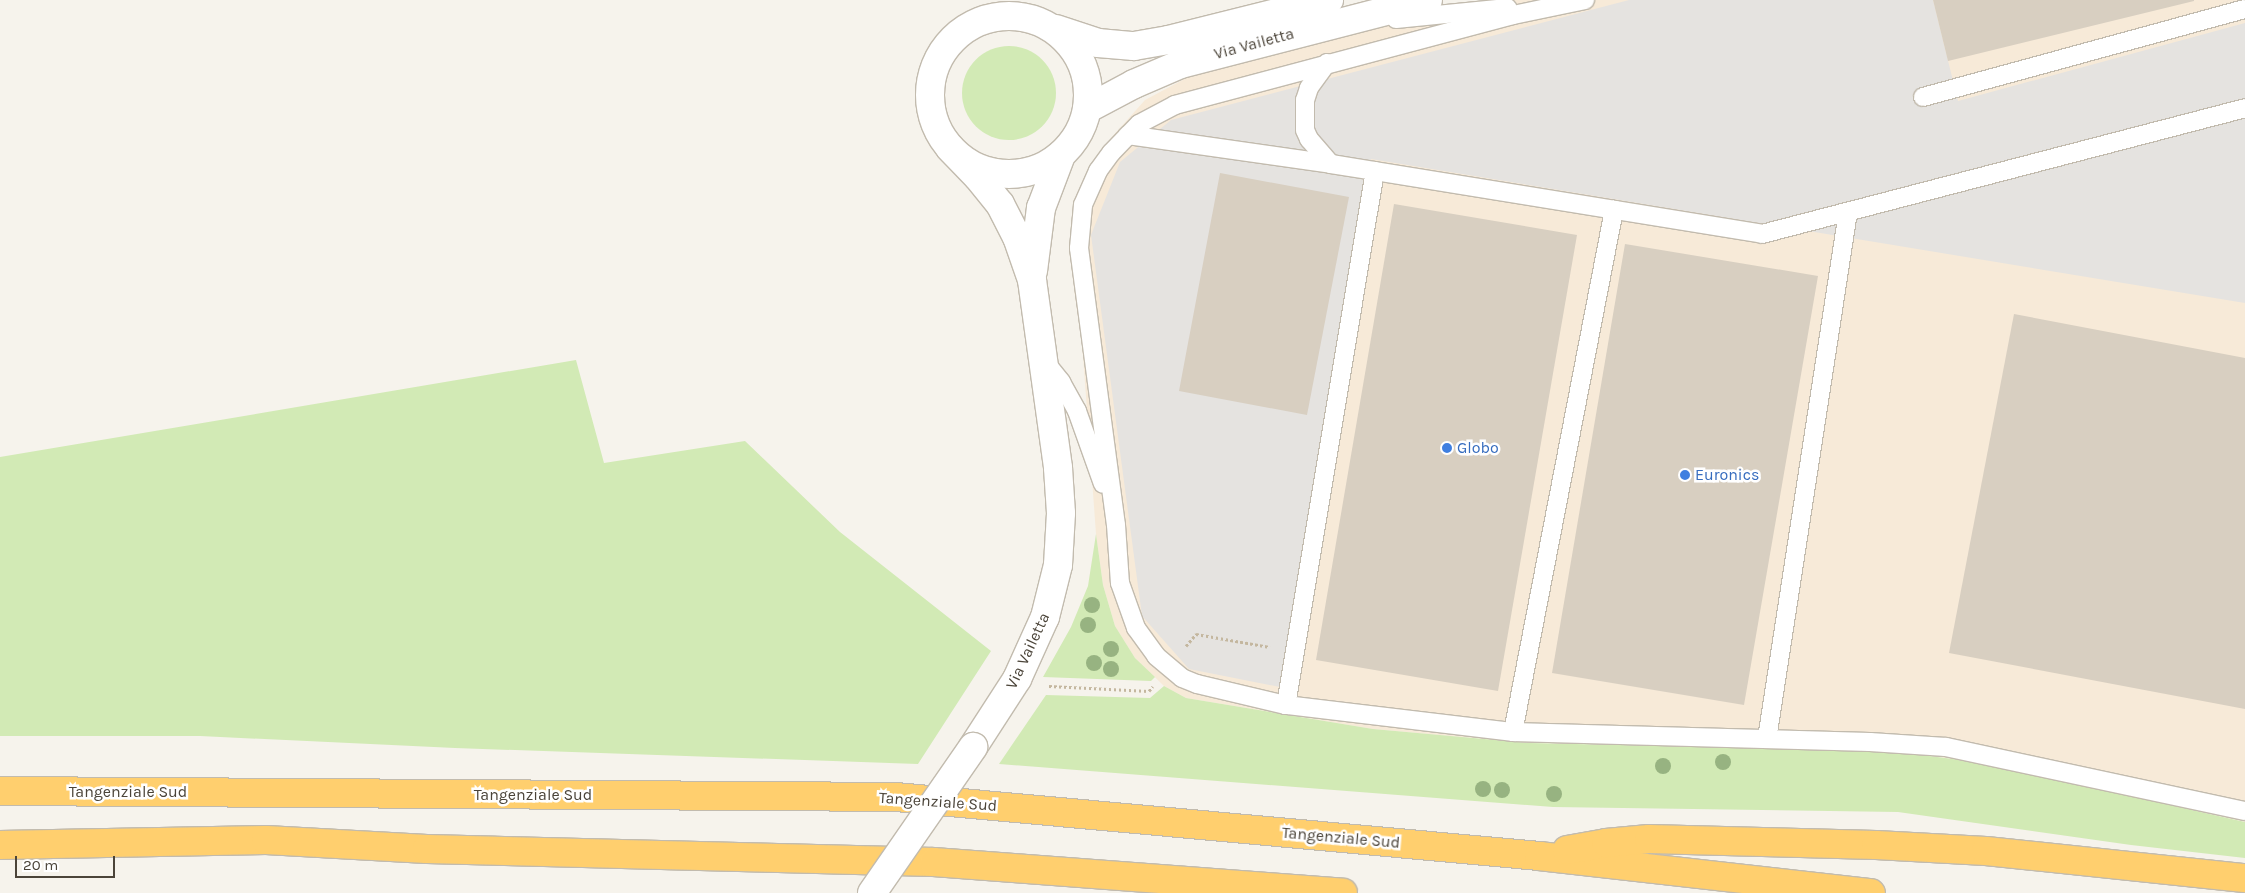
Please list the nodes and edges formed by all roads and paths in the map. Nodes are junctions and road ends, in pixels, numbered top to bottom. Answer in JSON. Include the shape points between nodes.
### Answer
{"nodes":[{"id":1,"x":1329,"y":0,"type":"edge"},
{"id":2,"x":1428,"y":0,"type":"edge"},
{"id":3,"x":1584,"y":0,"type":"edge"},
{"id":4,"x":2245,"y":9,"type":"edge"},
{"id":5,"x":1046,"y":25,"type":"junction"},
{"id":6,"x":1323,"y":26,"type":"junction"},
{"id":7,"x":1327,"y":63,"type":"junction"},
{"id":8,"x":1923,"y":97,"type":"dead end"},
{"id":9,"x":2245,"y":108,"type":"edge"},
{"id":10,"x":1087,"y":109,"type":"junction"},
{"id":11,"x":1128,"y":135,"type":"junction"},
{"id":12,"x":950,"y":148,"type":"junction"},
{"id":13,"x":1061,"y":155,"type":"junction"},
{"id":14,"x":1331,"y":164,"type":"junction"},
{"id":15,"x":1376,"y":171,"type":"junction"},
{"id":16,"x":1614,"y":210,"type":"junction"},
{"id":17,"x":1848,"y":212,"type":"junction"},
{"id":18,"x":1032,"y":280,"type":"junction"},
{"id":19,"x":1041,"y":358,"type":"junction"},
{"id":20,"x":1116,"y":525,"type":"junction"},
{"id":21,"x":1286,"y":706,"type":"junction"},
{"id":22,"x":1513,"y":732,"type":"junction"},
{"id":23,"x":1766,"y":739,"type":"junction"},
{"id":24,"x":0,"y":791,"type":"edge"},
{"id":25,"x":2245,"y":811,"type":"edge"},
{"id":26,"x":0,"y":845,"type":"edge"},
{"id":27,"x":1539,"y":856,"type":"junction"},
{"id":28,"x":2245,"y":878,"type":"edge"},
{"id":29,"x":872,"y":893,"type":"edge"},
{"id":30,"x":1343,"y":893,"type":"edge"},
{"id":31,"x":1871,"y":893,"type":"edge"}],
"edges":[{"from":1,"to":5,"type":"street","name":"Via Vailetta","via":[[1134,46],[1098,43]]},
{"from":2,"to":6,"type":"street","name":"Via Vailetta"},
{"from":3,"to":6,"type":"lane"},
{"from":3,"to":7,"type":"lane"},
{"from":4,"to":8,"type":"lane"},
{"from":5,"to":10,"type":"street","via":[[1066,40],[1081,60],[1088,84]]},
{"from":5,"to":12,"type":"street","via":[[1020,16],[993,17],[967,28],[947,46],[934,70],[930,98],[935,125]]},
{"from":6,"to":10,"type":"street","name":"Via Vailetta","via":[[1181,64]]},
{"from":7,"to":11,"type":"lane","via":[[1175,105],[1151,116]]},
{"from":7,"to":14,"type":"lane","via":[[1309,88],[1303,113],[1309,139]]},
{"from":9,"to":17,"type":"lane"},
{"from":10,"to":13,"type":"street","via":[[1078,134]]},
{"from":11,"to":14,"type":"lane"},
{"from":11,"to":20,"type":"lane","via":[[1089,187],[1080,221],[1079,248]]},
{"from":12,"to":13,"type":"street","via":[[969,164],[991,173],[1016,174],[1040,168]]},
{"from":12,"to":18,"type":"street","name":"Via Vailetta","via":[[1000,204],[1017,236]]},
{"from":13,"to":18,"type":"street","name":"Via Vailetta","via":[[1041,208]]},
{"from":14,"to":15,"type":"lane"},
{"from":15,"to":16,"type":"lane"},
{"from":15,"to":21,"type":"lane"},
{"from":16,"to":17,"type":"lane","via":[[1762,234]]},
{"from":16,"to":22,"type":"lane"},
{"from":17,"to":23,"type":"lane"},
{"from":18,"to":19,"type":"street","name":"Via Vailetta"},
{"from":19,"to":20,"type":"lane","via":[[1077,411]]},
{"from":19,"to":29,"type":"street","name":"Via Vailetta","bridge":true,"via":[[1058,468],[1061,513],[1055,583],[1046,618],[1025,664],[973,747]]},
{"from":20,"to":21,"type":"lane","via":[[1124,597],[1136,628],[1156,656],[1182,678],[1197,684]]},
{"from":21,"to":22,"type":"lane"},
{"from":22,"to":23,"type":"lane"},
{"from":23,"to":25,"type":"lane","via":[[1946,747]]},
{"from":24,"to":27,"type":"highway","name":"Tangenziale Sud","via":[[896,797]]},
{"from":26,"to":30,"type":"highway","via":[[266,840],[427,849],[924,862]]},
{"from":27,"to":28,"type":"highway","via":[[1606,843],[1649,839],[1867,845],[1986,851]]},
{"from":27,"to":31,"type":"highway","name":"Tangenziale Sud"}]}
